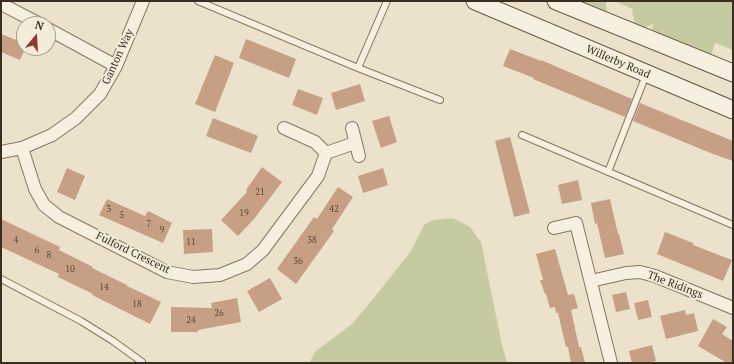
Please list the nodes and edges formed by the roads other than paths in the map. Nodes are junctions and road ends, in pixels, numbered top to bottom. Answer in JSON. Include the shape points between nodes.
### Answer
{"nodes":[{"id":1,"x":143,"y":1,"type":"edge"},
{"id":2,"x":198,"y":1,"type":"edge"},
{"id":3,"x":387,"y":1,"type":"edge"},
{"id":4,"x":475,"y":1,"type":"edge"},
{"id":5,"x":556,"y":1,"type":"edge"},
{"id":6,"x":1,"y":4,"type":"edge"},
{"id":7,"x":575,"y":4,"type":"edge"},
{"id":8,"x":24,"y":16,"type":"edge"},
{"id":9,"x":56,"y":33,"type":"edge"},
{"id":10,"x":116,"y":66,"type":"junction"},
{"id":11,"x":358,"y":68,"type":"junction"},
{"id":12,"x":733,"y":73,"type":"edge"},
{"id":13,"x":646,"y":74,"type":"junction"},
{"id":14,"x":440,"y":100,"type":"dead end"},
{"id":15,"x":733,"y":110,"type":"edge"},
{"id":16,"x":284,"y":128,"type":"dead end"},
{"id":17,"x":352,"y":128,"type":"dead end"},
{"id":18,"x":522,"y":136,"type":"dead end"},
{"id":19,"x":355,"y":143,"type":"junction"},
{"id":20,"x":22,"y":148,"type":"junction"},
{"id":21,"x":1,"y":152,"type":"edge"},
{"id":22,"x":326,"y":153,"type":"junction"},
{"id":23,"x":359,"y":156,"type":"dead end"},
{"id":24,"x":608,"y":172,"type":"junction"},
{"id":25,"x":733,"y":225,"type":"edge"},
{"id":26,"x":554,"y":228,"type":"dead end"},
{"id":27,"x":1,"y":279,"type":"edge"},
{"id":28,"x":591,"y":281,"type":"junction"},
{"id":29,"x":733,"y":308,"type":"edge"},
{"id":30,"x":142,"y":362,"type":"dead end"},
{"id":31,"x":611,"y":363,"type":"edge"}],
"edges":[{"from":1,"to":10,"type":"street","name":"Ganton Way"},
{"from":2,"to":11,"type":"lane"},
{"from":3,"to":11,"type":"lane"},
{"from":4,"to":13,"type":"street","name":"Willerby Road"},
{"from":5,"to":7,"type":"street"},
{"from":6,"to":8,"type":"street"},
{"from":7,"to":12,"type":"street"},
{"from":9,"to":10,"type":"street"},
{"from":10,"to":20,"type":"street","name":"Ganton Way","via":[[100,94],[76,118],[52,135]]},
{"from":11,"to":14,"type":"lane"},
{"from":13,"to":15,"type":"street","name":"Willerby Road"},
{"from":13,"to":24,"type":"lane"},
{"from":16,"to":22,"type":"street","via":[[315,142]]},
{"from":17,"to":19,"type":"street"},
{"from":18,"to":24,"type":"lane"},
{"from":19,"to":22,"type":"street"},
{"from":19,"to":23,"type":"street"},
{"from":20,"to":21,"type":"street","name":"Ganton Way"},
{"from":20,"to":22,"type":"street","name":"Fulford Crescent","via":[[35,189],[44,205],[59,217],[167,272],[192,277],[220,275],[247,264],[263,250],[318,176]]},
{"from":24,"to":25,"type":"lane"},
{"from":26,"to":28,"type":"street","via":[[576,223]]},
{"from":27,"to":30,"type":"lane","via":[[81,321]]},
{"from":28,"to":29,"type":"street","name":"The Ridings","via":[[640,272]]},
{"from":28,"to":31,"type":"street"}]}
